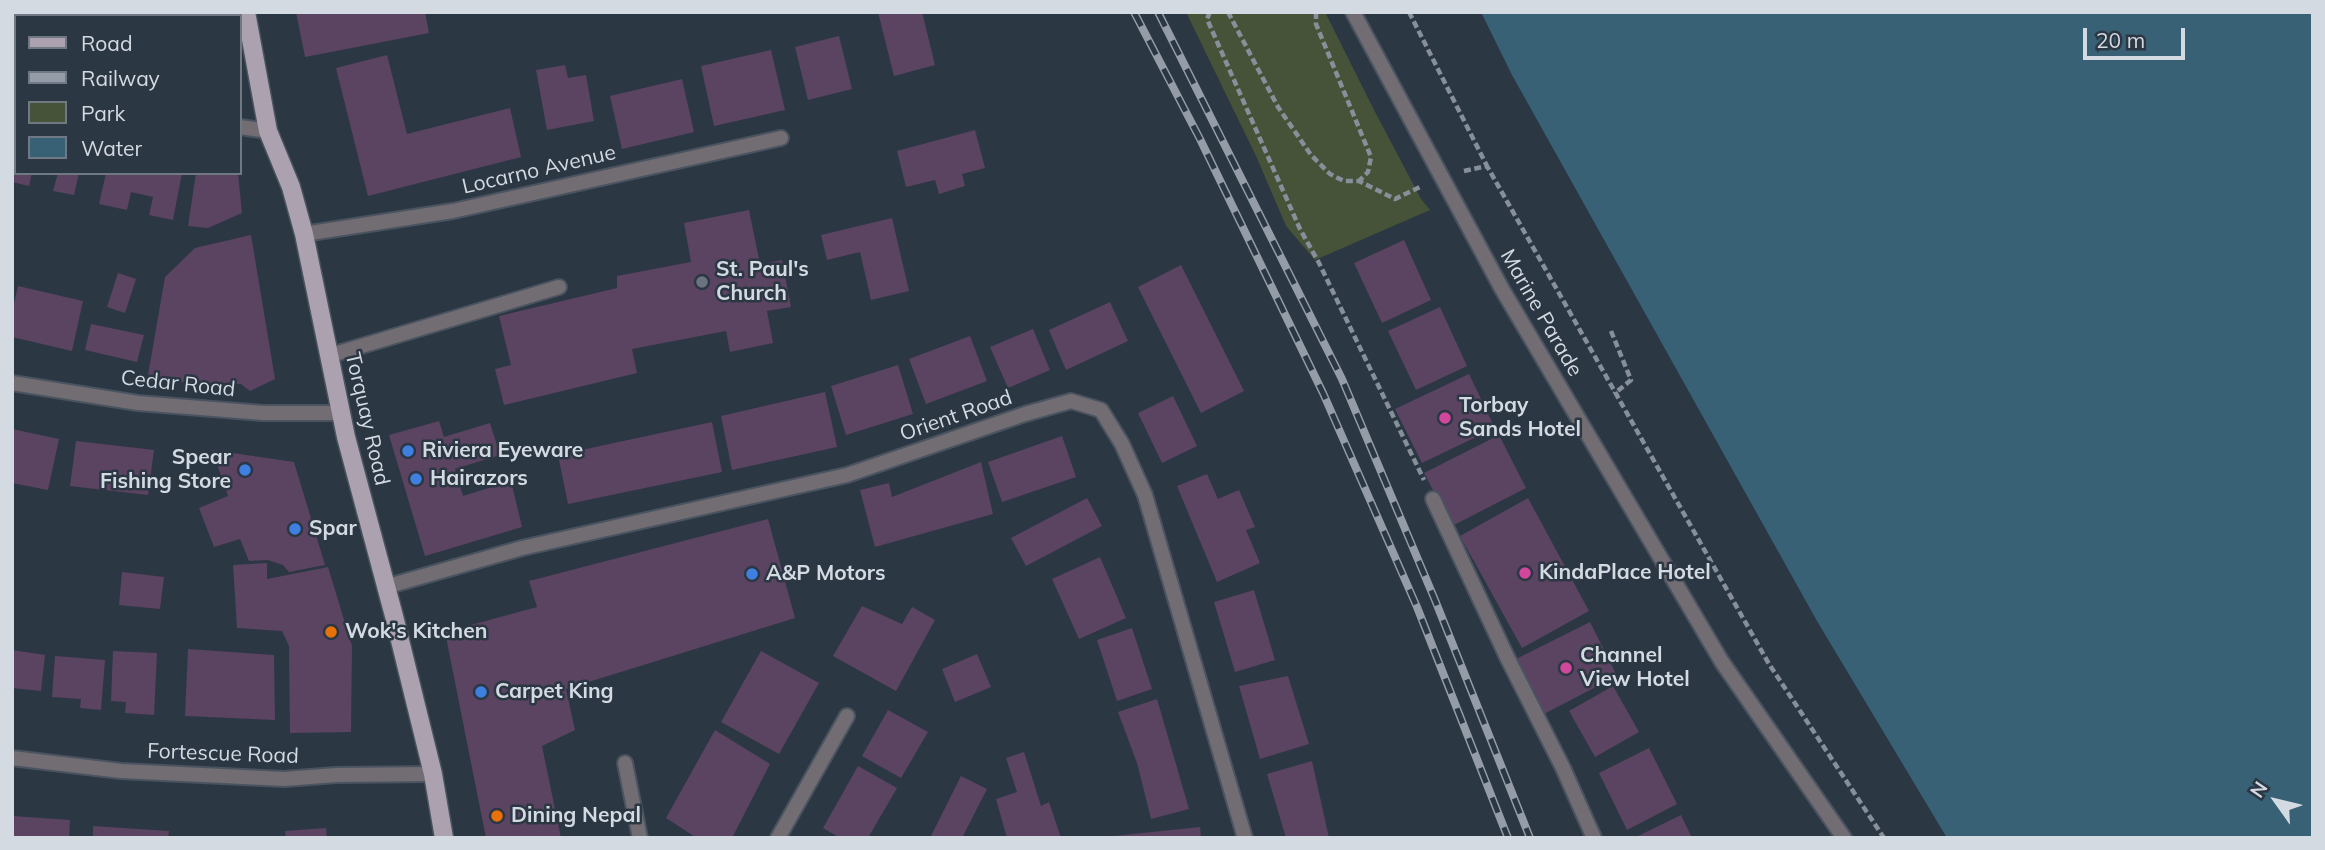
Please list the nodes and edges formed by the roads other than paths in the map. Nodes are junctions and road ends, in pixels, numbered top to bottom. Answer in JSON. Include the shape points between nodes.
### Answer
{"nodes":[{"id":1,"x":246,"y":12,"type":"edge"},
{"id":2,"x":1353,"y":12,"type":"edge"},
{"id":3,"x":242,"y":127,"type":"edge"},
{"id":4,"x":268,"y":131,"type":"junction"},
{"id":5,"x":781,"y":138,"type":"dead end"},
{"id":6,"x":304,"y":234,"type":"junction"},
{"id":7,"x":559,"y":287,"type":"dead end"},
{"id":8,"x":328,"y":356,"type":"junction"},
{"id":9,"x":12,"y":383,"type":"edge"},
{"id":10,"x":341,"y":413,"type":"junction"},
{"id":11,"x":1433,"y":499,"type":"road end"},
{"id":12,"x":385,"y":587,"type":"junction"},
{"id":13,"x":847,"y":716,"type":"dead end"},
{"id":14,"x":12,"y":758,"type":"edge"},
{"id":15,"x":625,"y":763,"type":"dead end"},
{"id":16,"x":433,"y":774,"type":"junction"},
{"id":17,"x":444,"y":838,"type":"edge"},
{"id":18,"x":640,"y":838,"type":"edge"},
{"id":19,"x":778,"y":838,"type":"edge"},
{"id":20,"x":1245,"y":838,"type":"edge"},
{"id":21,"x":1594,"y":838,"type":"edge"},
{"id":22,"x":1844,"y":838,"type":"edge"}],
"edges":[{"from":1,"to":4,"type":"main road","name":"Torquay Road"},
{"from":2,"to":22,"type":"street","name":"Marine Parade","via":[[1502,289],[1722,662]]},
{"from":3,"to":4,"type":"street"},
{"from":4,"to":6,"type":"main road","name":"Torquay Road"},
{"from":5,"to":6,"type":"street","name":"Locarno Avenue","via":[[453,211]]},
{"from":6,"to":8,"type":"main road","name":"Torquay Road"},
{"from":7,"to":8,"type":"street"},
{"from":8,"to":10,"type":"main road","name":"Torquay Road"},
{"from":9,"to":10,"type":"street","name":"Cedar Road","via":[[138,403],[263,413]]},
{"from":10,"to":12,"type":"main road","name":"Torquay Road"},
{"from":11,"to":21,"type":"street"},
{"from":12,"to":16,"type":"main road","name":"Torquay Road"},
{"from":12,"to":20,"type":"street","name":"Orient Road","via":[[522,548],[847,475],[1071,401],[1101,410],[1145,495]]},
{"from":13,"to":19,"type":"street"},
{"from":14,"to":16,"type":"street","name":"Fortescue Road","via":[[121,771],[284,779]]},
{"from":15,"to":18,"type":"street"},
{"from":16,"to":17,"type":"main road","name":"Torquay Road"}]}
